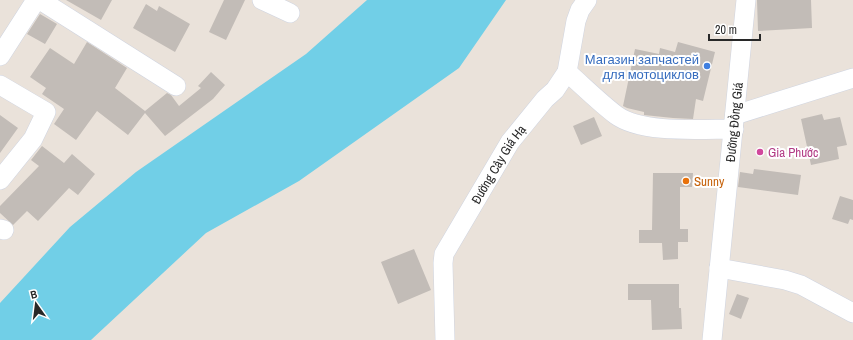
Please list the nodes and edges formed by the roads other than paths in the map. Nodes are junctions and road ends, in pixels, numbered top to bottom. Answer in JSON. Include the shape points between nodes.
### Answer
{"nodes":[{"id":1,"x":36,"y":0,"type":"edge"},
{"id":2,"x":40,"y":0,"type":"edge"},
{"id":3,"x":262,"y":0,"type":"edge"},
{"id":4,"x":586,"y":0,"type":"edge"},
{"id":5,"x":746,"y":0,"type":"edge"},
{"id":6,"x":290,"y":13,"type":"dead end"},
{"id":7,"x":0,"y":56,"type":"edge"},
{"id":8,"x":567,"y":72,"type":"junction"},
{"id":9,"x":853,"y":78,"type":"edge"},
{"id":10,"x":0,"y":85,"type":"edge"},
{"id":11,"x":176,"y":86,"type":"dead end"},
{"id":12,"x":734,"y":122,"type":"junction"},
{"id":13,"x":0,"y":180,"type":"edge"},
{"id":14,"x":719,"y":268,"type":"junction"},
{"id":15,"x":853,"y":313,"type":"edge"},
{"id":16,"x":445,"y":340,"type":"edge"},
{"id":17,"x":712,"y":340,"type":"edge"}],
"edges":[{"from":1,"to":7,"type":"street"},
{"from":2,"to":11,"type":"street"},
{"from":3,"to":6,"type":"street"},
{"from":4,"to":8,"type":"street","name":"Đường Cây Giá Hạ","via":[[576,21]]},
{"from":5,"to":12,"type":"street","name":"Đường Đồng Giá"},
{"from":8,"to":12,"type":"street","via":[[616,115],[647,127]]},
{"from":8,"to":16,"type":"street","name":"Đường Cây Giá Hạ","via":[[555,90],[510,142],[444,254]]},
{"from":9,"to":12,"type":"street"},
{"from":10,"to":13,"type":"street","via":[[46,112],[33,139]]},
{"from":12,"to":14,"type":"street","name":"Đường Đồng Giá"},
{"from":14,"to":15,"type":"street","via":[[801,285]]},
{"from":14,"to":17,"type":"street","name":"Đường Đồng Giá"}]}
